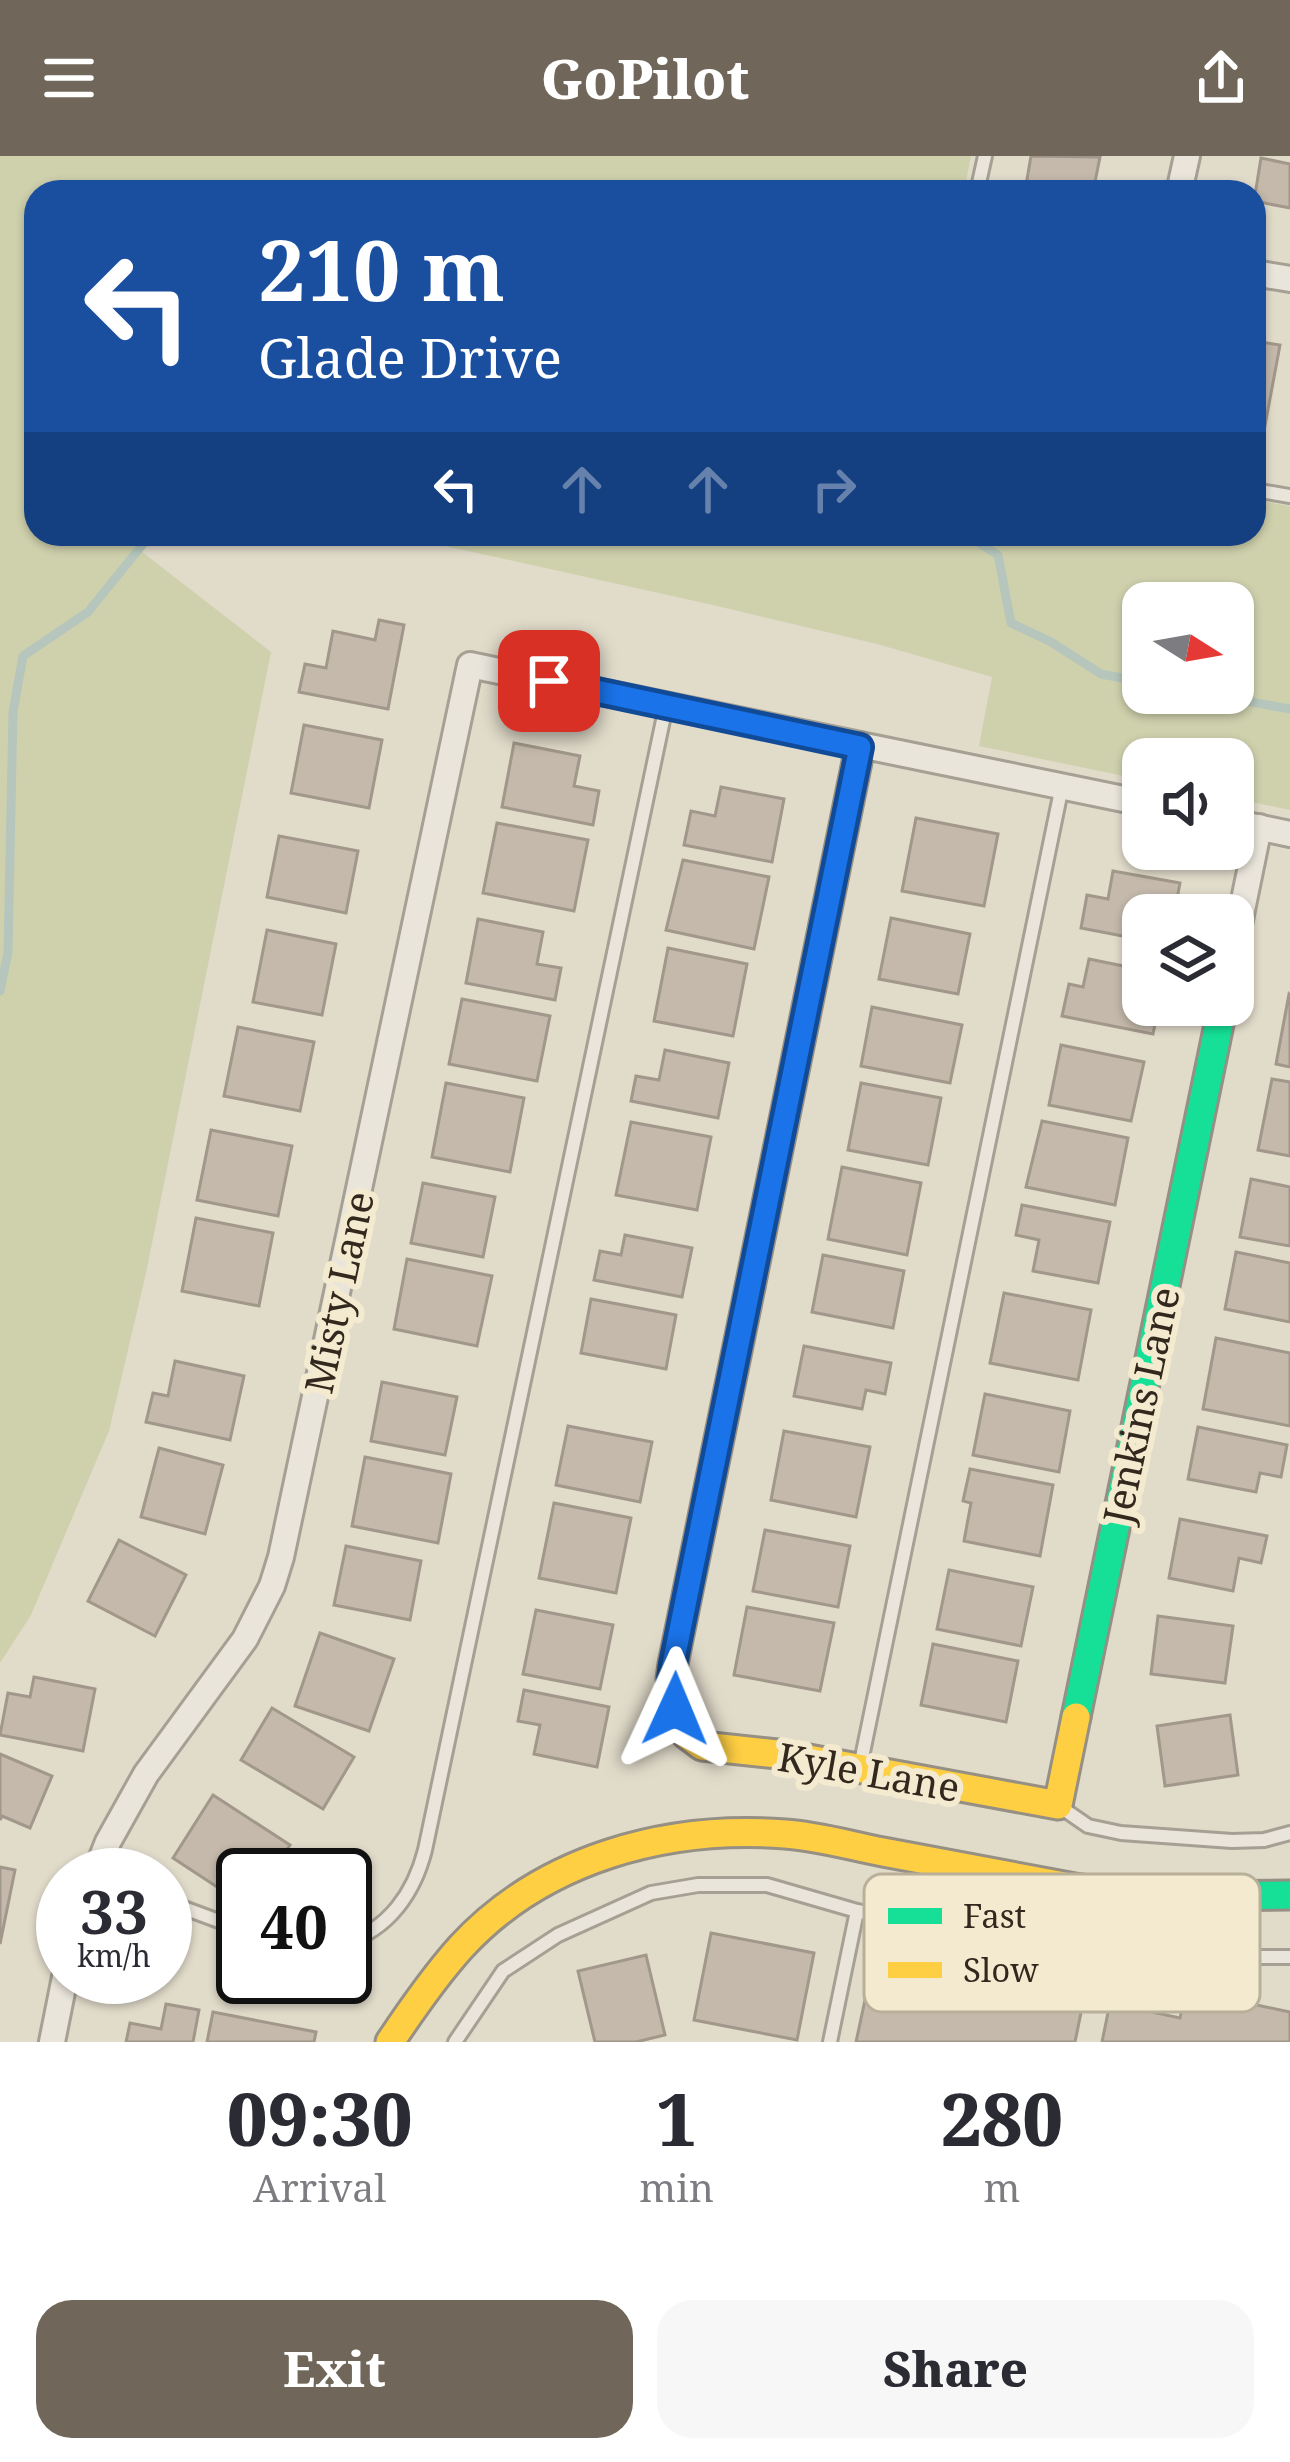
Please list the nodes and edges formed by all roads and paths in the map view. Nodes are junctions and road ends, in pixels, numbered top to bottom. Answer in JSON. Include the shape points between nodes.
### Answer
{"nodes":[{"id":1,"x":666,"y":706,"type":"junction"},
{"id":2,"x":860,"y":747,"type":"junction"},
{"id":3,"x":1062,"y":787,"type":"junction"},
{"id":4,"x":1122,"y":799,"type":"edge"},
{"id":5,"x":1254,"y":826,"type":"edge"},
{"id":6,"x":1259,"y":827,"type":"junction"},
{"id":7,"x":1290,"y":834,"type":"edge"},
{"id":8,"x":1245,"y":894,"type":"edge"},
{"id":9,"x":1218,"y":1026,"type":"edge"},
{"id":10,"x":860,"y":1768,"type":"junction"},
{"id":11,"x":1058,"y":1805,"type":"junction"},
{"id":12,"x":1290,"y":1833,"type":"edge"},
{"id":13,"x":106,"y":1848,"type":"edge"},
{"id":14,"x":1001,"y":1874,"type":"edge"},
{"id":15,"x":1260,"y":1895,"type":"edge"},
{"id":16,"x":1290,"y":1895,"type":"edge"},
{"id":17,"x":857,"y":1911,"type":"junction"},
{"id":18,"x":864,"y":1912,"type":"edge"},
{"id":19,"x":372,"y":1930,"type":"edge"},
{"id":20,"x":60,"y":2004,"type":"edge"},
{"id":21,"x":52,"y":2042,"type":"edge"},
{"id":22,"x":390,"y":2042,"type":"edge"},
{"id":23,"x":455,"y":2042,"type":"edge"},
{"id":24,"x":830,"y":2042,"type":"edge"}],
"edges":[{"from":1,"to":2,"type":"street"},
{"from":1,"to":13,"type":"street","name":"Misty Lane","via":[[470,665],[281,1557],[245,1639],[146,1774]]},
{"from":1,"to":19,"type":"lane","via":[[425,1850],[409,1893]]},
{"from":2,"to":3,"type":"street"},
{"from":2,"to":10,"type":"street","name":"Kyle Lane","via":[[671,1697],[686,1734],[702,1746]]},
{"from":3,"to":4,"type":"street"},
{"from":3,"to":10,"type":"lane"},
{"from":5,"to":6,"type":"street"},
{"from":6,"to":7,"type":"street"},
{"from":6,"to":8,"type":"street"},
{"from":9,"to":11,"type":"street","name":"Jenkins Lane"},
{"from":10,"to":11,"type":"street","name":"Kyle Lane"},
{"from":11,"to":12,"type":"lane","via":[[1088,1826],[1121,1833],[1232,1841]]},
{"from":14,"to":22,"type":"street","via":[[759,1831],[665,1838],[600,1855],[536,1886],[479,1927]]},
{"from":15,"to":16,"type":"street"},
{"from":17,"to":18,"type":"lane"},
{"from":17,"to":23,"type":"lane","via":[[767,1885],[651,1893],[558,1935],[503,1971]]},
{"from":17,"to":24,"type":"lane"},
{"from":20,"to":21,"type":"street"}]}
